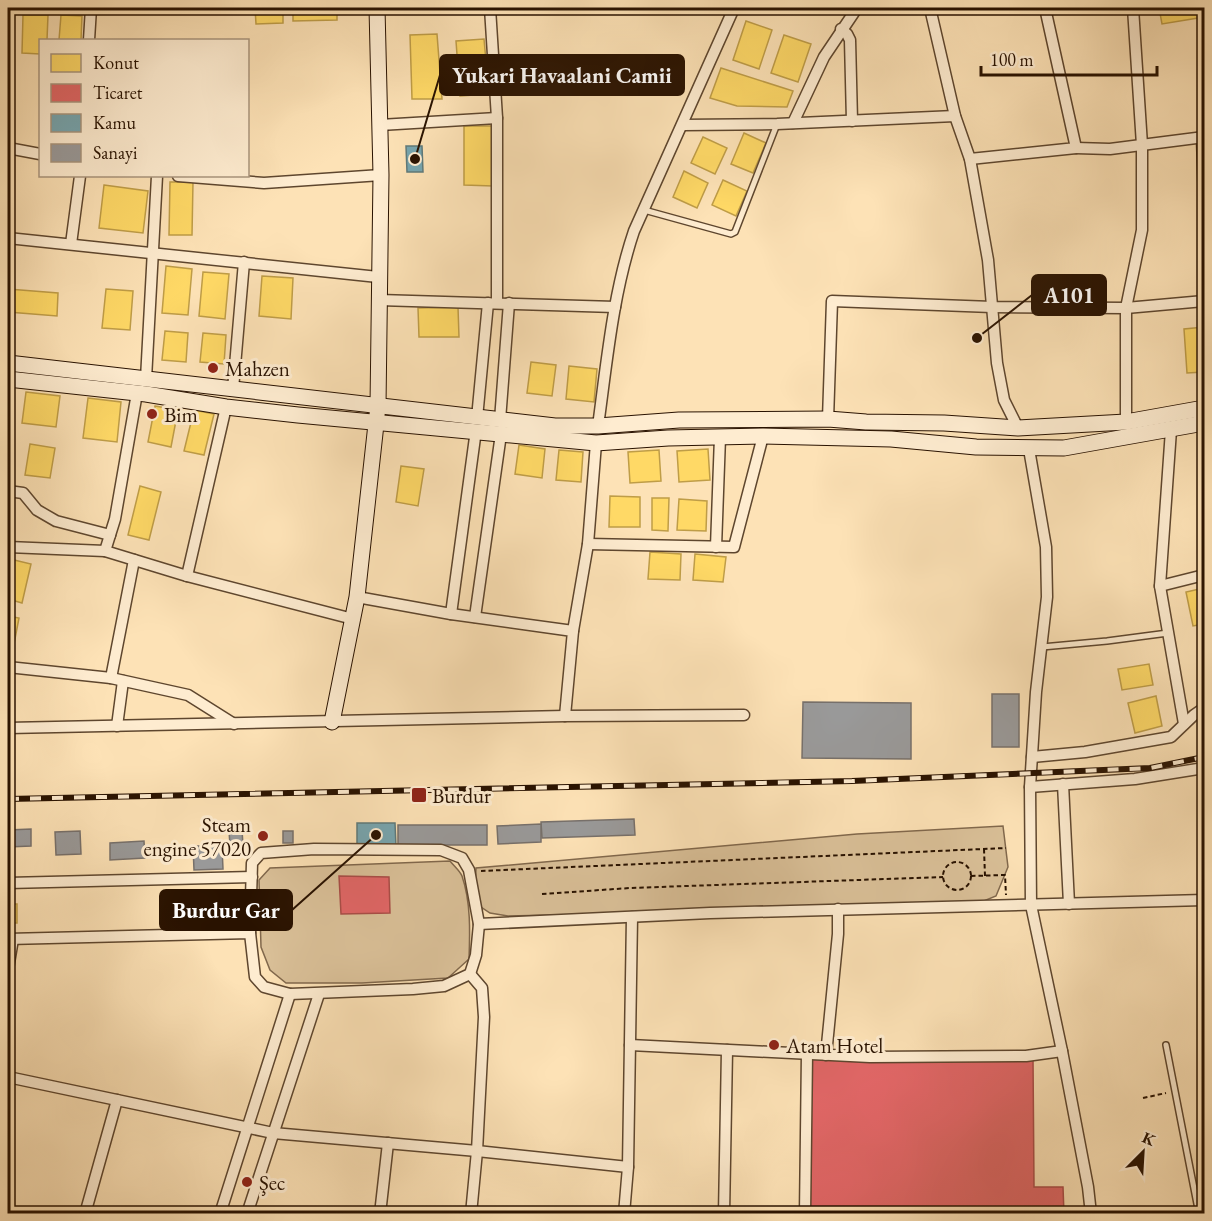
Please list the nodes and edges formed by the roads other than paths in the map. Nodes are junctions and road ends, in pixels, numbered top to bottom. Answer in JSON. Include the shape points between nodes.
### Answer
{"nodes":[{"id":1,"x":91,"y":8,"type":"edge"},
{"id":2,"x":377,"y":8,"type":"edge"},
{"id":3,"x":490,"y":8,"type":"edge"},
{"id":4,"x":734,"y":8,"type":"edge"},
{"id":5,"x":857,"y":8,"type":"edge"},
{"id":6,"x":930,"y":8,"type":"edge"},
{"id":7,"x":1045,"y":8,"type":"edge"},
{"id":8,"x":1133,"y":8,"type":"edge"},
{"id":9,"x":841,"y":29,"type":"junction"},
{"id":10,"x":89,"y":39,"type":"edge"},
{"id":11,"x":955,"y":116,"type":"junction"},
{"id":12,"x":497,"y":118,"type":"junction"},
{"id":13,"x":852,"y":121,"type":"junction"},
{"id":14,"x":793,"y":123,"type":"junction"},
{"id":15,"x":777,"y":124,"type":"junction"},
{"id":16,"x":380,"y":125,"type":"junction"},
{"id":17,"x":683,"y":126,"type":"junction"},
{"id":18,"x":1203,"y":137,"type":"edge"},
{"id":19,"x":1142,"y":145,"type":"junction"},
{"id":20,"x":8,"y":148,"type":"edge"},
{"id":21,"x":1076,"y":148,"type":"junction"},
{"id":22,"x":39,"y":154,"type":"edge"},
{"id":23,"x":970,"y":159,"type":"junction"},
{"id":24,"x":381,"y":175,"type":"junction"},
{"id":25,"x":80,"y":177,"type":"edge"},
{"id":26,"x":157,"y":177,"type":"edge"},
{"id":27,"x":190,"y":177,"type":"edge"},
{"id":28,"x":1204,"y":198,"type":"edge"},
{"id":29,"x":644,"y":210,"type":"junction"},
{"id":30,"x":8,"y":237,"type":"edge"},
{"id":31,"x":71,"y":244,"type":"junction"},
{"id":32,"x":154,"y":252,"type":"junction"},
{"id":33,"x":244,"y":262,"type":"junction"},
{"id":34,"x":378,"y":277,"type":"junction"},
{"id":35,"x":379,"y":300,"type":"junction"},
{"id":36,"x":1204,"y":301,"type":"edge"},
{"id":37,"x":493,"y":303,"type":"junction"},
{"id":38,"x":509,"y":303,"type":"junction"},
{"id":39,"x":615,"y":307,"type":"junction"},
{"id":40,"x":992,"y":307,"type":"junction"},
{"id":41,"x":1126,"y":308,"type":"junction"},
{"id":42,"x":8,"y":363,"type":"edge"},
{"id":43,"x":8,"y":379,"type":"edge"},
{"id":44,"x":146,"y":379,"type":"junction"},
{"id":45,"x":233,"y":389,"type":"junction"},
{"id":46,"x":137,"y":393,"type":"junction"},
{"id":47,"x":226,"y":407,"type":"junction"},
{"id":48,"x":1204,"y":408,"type":"edge"},
{"id":49,"x":377,"y":414,"type":"junction"},
{"id":50,"x":828,"y":418,"type":"junction"},
{"id":51,"x":1126,"y":422,"type":"junction"},
{"id":52,"x":1204,"y":423,"type":"edge"},
{"id":53,"x":476,"y":424,"type":"junction"},
{"id":54,"x":598,"y":426,"type":"junction"},
{"id":55,"x":501,"y":427,"type":"junction"},
{"id":56,"x":1018,"y":428,"type":"junction"},
{"id":57,"x":1172,"y":430,"type":"junction"},
{"id":58,"x":763,"y":436,"type":"junction"},
{"id":59,"x":720,"y":437,"type":"junction"},
{"id":60,"x":596,"y":443,"type":"junction"},
{"id":61,"x":1029,"y":449,"type":"junction"},
{"id":62,"x":8,"y":491,"type":"edge"},
{"id":63,"x":110,"y":534,"type":"junction"},
{"id":64,"x":588,"y":544,"type":"junction"},
{"id":65,"x":8,"y":547,"type":"edge"},
{"id":66,"x":717,"y":548,"type":"junction"},
{"id":67,"x":105,"y":551,"type":"junction"},
{"id":68,"x":134,"y":560,"type":"junction"},
{"id":69,"x":1204,"y":575,"type":"edge"},
{"id":70,"x":187,"y":576,"type":"junction"},
{"id":71,"x":1160,"y":586,"type":"junction"},
{"id":72,"x":357,"y":597,"type":"junction"},
{"id":73,"x":451,"y":614,"type":"junction"},
{"id":74,"x":475,"y":617,"type":"junction"},
{"id":75,"x":353,"y":619,"type":"junction"},
{"id":76,"x":573,"y":631,"type":"junction"},
{"id":77,"x":1168,"y":633,"type":"junction"},
{"id":78,"x":1042,"y":647,"type":"junction"},
{"id":79,"x":8,"y":667,"type":"edge"},
{"id":80,"x":111,"y":678,"type":"junction"},
{"id":81,"x":123,"y":681,"type":"junction"},
{"id":82,"x":1204,"y":708,"type":"edge"},
{"id":83,"x":744,"y":715,"type":"dead end"},
{"id":84,"x":565,"y":716,"type":"junction"},
{"id":85,"x":332,"y":722,"type":"junction"},
{"id":86,"x":234,"y":724,"type":"junction"},
{"id":87,"x":1184,"y":724,"type":"junction"},
{"id":88,"x":117,"y":726,"type":"junction"},
{"id":89,"x":8,"y":728,"type":"edge"},
{"id":90,"x":1032,"y":757,"type":"junction"},
{"id":91,"x":1204,"y":768,"type":"edge"},
{"id":92,"x":1063,"y":784,"type":"junction"},
{"id":93,"x":1030,"y":787,"type":"junction"},
{"id":94,"x":252,"y":877,"type":"junction"},
{"id":95,"x":8,"y":883,"type":"edge"},
{"id":96,"x":1204,"y":900,"type":"edge"},
{"id":97,"x":1068,"y":904,"type":"junction"},
{"id":98,"x":1031,"y":905,"type":"junction"},
{"id":99,"x":838,"y":909,"type":"junction"},
{"id":100,"x":632,"y":917,"type":"junction"},
{"id":101,"x":479,"y":924,"type":"junction"},
{"id":102,"x":250,"y":933,"type":"junction"},
{"id":103,"x":10,"y":939,"type":"edge"},
{"id":104,"x":8,"y":969,"type":"edge"},
{"id":105,"x":470,"y":974,"type":"junction"},
{"id":106,"x":319,"y":993,"type":"junction"},
{"id":107,"x":290,"y":994,"type":"junction"},
{"id":108,"x":630,"y":1045,"type":"junction"},
{"id":109,"x":1166,"y":1045,"type":"dead end"},
{"id":110,"x":727,"y":1050,"type":"junction"},
{"id":111,"x":1062,"y":1051,"type":"junction"},
{"id":112,"x":807,"y":1053,"type":"junction"},
{"id":113,"x":826,"y":1055,"type":"junction"},
{"id":114,"x":8,"y":1077,"type":"edge"},
{"id":115,"x":117,"y":1100,"type":"junction"},
{"id":116,"x":247,"y":1127,"type":"junction"},
{"id":117,"x":273,"y":1133,"type":"junction"},
{"id":118,"x":388,"y":1143,"type":"junction"},
{"id":119,"x":477,"y":1151,"type":"junction"},
{"id":120,"x":628,"y":1167,"type":"junction"},
{"id":121,"x":1199,"y":1210,"type":"edge"},
{"id":122,"x":85,"y":1214,"type":"edge"},
{"id":123,"x":220,"y":1214,"type":"edge"},
{"id":124,"x":246,"y":1214,"type":"edge"},
{"id":125,"x":380,"y":1214,"type":"edge"},
{"id":126,"x":471,"y":1214,"type":"edge"},
{"id":127,"x":624,"y":1214,"type":"edge"},
{"id":128,"x":724,"y":1214,"type":"edge"},
{"id":129,"x":805,"y":1214,"type":"edge"},
{"id":130,"x":1091,"y":1214,"type":"edge"}],
"edges":[{"from":1,"to":10,"type":"street"},
{"from":2,"to":16,"type":"main road"},
{"from":3,"to":12,"type":"street"},
{"from":4,"to":17,"type":"street"},
{"from":5,"to":9,"type":"street"},
{"from":6,"to":11,"type":"street"},
{"from":7,"to":21,"type":"street"},
{"from":8,"to":19,"type":"street"},
{"from":9,"to":13,"type":"street","via":[[850,40]]},
{"from":9,"to":14,"type":"street"},
{"from":11,"to":13,"type":"street"},
{"from":11,"to":23,"type":"street"},
{"from":12,"to":16,"type":"street"},
{"from":12,"to":37,"type":"street"},
{"from":13,"to":14,"type":"street"},
{"from":14,"to":15,"type":"street"},
{"from":15,"to":17,"type":"street"},
{"from":15,"to":29,"type":"lane","via":[[735,232]]},
{"from":16,"to":24,"type":"main road"},
{"from":17,"to":29,"type":"street"},
{"from":18,"to":19,"type":"street"},
{"from":18,"to":28,"type":"street"},
{"from":19,"to":21,"type":"street"},
{"from":19,"to":41,"type":"street","via":[[1142,230]]},
{"from":20,"to":22,"type":"street"},
{"from":21,"to":23,"type":"street"},
{"from":23,"to":40,"type":"street"},
{"from":24,"to":27,"type":"street","via":[[264,183]]},
{"from":24,"to":34,"type":"main road"},
{"from":25,"to":31,"type":"street"},
{"from":26,"to":32,"type":"street"},
{"from":29,"to":39,"type":"street","via":[[626,254]]},
{"from":30,"to":31,"type":"street"},
{"from":31,"to":32,"type":"street"},
{"from":32,"to":33,"type":"street"},
{"from":32,"to":44,"type":"street"},
{"from":33,"to":34,"type":"street"},
{"from":33,"to":45,"type":"street"},
{"from":34,"to":35,"type":"main road"},
{"from":35,"to":37,"type":"street"},
{"from":35,"to":49,"type":"main road"},
{"from":36,"to":41,"type":"street"},
{"from":37,"to":38,"type":"street"},
{"from":37,"to":53,"type":"street"},
{"from":38,"to":39,"type":"street"},
{"from":38,"to":55,"type":"street"},
{"from":39,"to":54,"type":"street"},
{"from":40,"to":41,"type":"street"},
{"from":40,"to":50,"type":"street","via":[[832,301]]},
{"from":40,"to":56,"type":"street","via":[[1004,400]]},
{"from":41,"to":51,"type":"street"},
{"from":42,"to":44,"type":"main road"},
{"from":43,"to":46,"type":"main road"},
{"from":44,"to":45,"type":"main road"},
{"from":45,"to":49,"type":"main road"},
{"from":46,"to":47,"type":"main road"},
{"from":46,"to":63,"type":"street"},
{"from":47,"to":49,"type":"main road","via":[[298,416]]},
{"from":47,"to":70,"type":"street"},
{"from":48,"to":51,"type":"main road"},
{"from":49,"to":53,"type":"main road"},
{"from":49,"to":72,"type":"main road"},
{"from":50,"to":54,"type":"main road","via":[[679,420]]},
{"from":50,"to":56,"type":"main road"},
{"from":51,"to":56,"type":"main road"},
{"from":52,"to":57,"type":"main road"},
{"from":53,"to":55,"type":"main road"},
{"from":53,"to":73,"type":"street"},
{"from":54,"to":55,"type":"main road"},
{"from":55,"to":60,"type":"main road"},
{"from":55,"to":74,"type":"street"},
{"from":56,"to":61,"type":"main road"},
{"from":57,"to":61,"type":"main road","via":[[1064,448]]},
{"from":57,"to":71,"type":"street"},
{"from":58,"to":59,"type":"main road"},
{"from":58,"to":61,"type":"main road","via":[[891,439]]},
{"from":58,"to":66,"type":"street","via":[[734,547]]},
{"from":59,"to":60,"type":"main road"},
{"from":59,"to":66,"type":"street"},
{"from":60,"to":64,"type":"street"},
{"from":61,"to":78,"type":"street","via":[[1046,547]]},
{"from":62,"to":63,"type":"street","via":[[23,493],[37,510],[56,520]]},
{"from":63,"to":67,"type":"street"},
{"from":64,"to":66,"type":"street"},
{"from":64,"to":76,"type":"street"},
{"from":65,"to":67,"type":"street"},
{"from":67,"to":68,"type":"street"},
{"from":68,"to":70,"type":"street"},
{"from":68,"to":80,"type":"street"},
{"from":69,"to":71,"type":"street"},
{"from":70,"to":75,"type":"street"},
{"from":71,"to":77,"type":"street"},
{"from":72,"to":73,"type":"street"},
{"from":72,"to":75,"type":"main road"},
{"from":73,"to":74,"type":"street"},
{"from":74,"to":76,"type":"street"},
{"from":75,"to":85,"type":"main road"},
{"from":76,"to":84,"type":"street"},
{"from":77,"to":78,"type":"lane"},
{"from":77,"to":87,"type":"street"},
{"from":78,"to":90,"type":"street"},
{"from":79,"to":80,"type":"street"},
{"from":80,"to":81,"type":"street"},
{"from":81,"to":86,"type":"street","via":[[188,695]]},
{"from":81,"to":88,"type":"street"},
{"from":82,"to":87,"type":"street"},
{"from":83,"to":84,"type":"street"},
{"from":84,"to":85,"type":"street"},
{"from":85,"to":86,"type":"street"},
{"from":86,"to":88,"type":"street"},
{"from":87,"to":90,"type":"street","via":[[1171,737]]},
{"from":88,"to":89,"type":"street"},
{"from":90,"to":93,"type":"street"},
{"from":91,"to":92,"type":"street","via":[[1135,780]]},
{"from":92,"to":93,"type":"street"},
{"from":92,"to":97,"type":"street"},
{"from":93,"to":98,"type":"street"},
{"from":94,"to":95,"type":"street"},
{"from":94,"to":101,"type":"street","via":[[252,863],[261,853],[314,849],[441,850],[462,858],[469,870]]},
{"from":94,"to":102,"type":"street"},
{"from":96,"to":97,"type":"street"},
{"from":97,"to":98,"type":"street"},
{"from":98,"to":99,"type":"street"},
{"from":98,"to":111,"type":"street"},
{"from":99,"to":100,"type":"street"},
{"from":99,"to":113,"type":"street"},
{"from":100,"to":101,"type":"street"},
{"from":100,"to":108,"type":"street"},
{"from":101,"to":105,"type":"street"},
{"from":102,"to":103,"type":"street"},
{"from":102,"to":107,"type":"street","via":[[255,977],[264,987]]},
{"from":103,"to":104,"type":"street"},
{"from":105,"to":106,"type":"street","via":[[444,986]]},
{"from":105,"to":119,"type":"street","via":[[482,988],[484,1017]]},
{"from":106,"to":107,"type":"street"},
{"from":106,"to":117,"type":"street"},
{"from":107,"to":116,"type":"street"},
{"from":108,"to":110,"type":"street"},
{"from":108,"to":120,"type":"street"},
{"from":109,"to":121,"type":"lane"},
{"from":110,"to":112,"type":"street"},
{"from":110,"to":128,"type":"street"},
{"from":111,"to":113,"type":"street","via":[[1026,1056]]},
{"from":111,"to":130,"type":"street"},
{"from":112,"to":113,"type":"street"},
{"from":112,"to":129,"type":"street"},
{"from":114,"to":115,"type":"street"},
{"from":115,"to":116,"type":"street"},
{"from":115,"to":122,"type":"street"},
{"from":116,"to":117,"type":"street"},
{"from":116,"to":123,"type":"street"},
{"from":117,"to":118,"type":"street"},
{"from":117,"to":124,"type":"street"},
{"from":118,"to":119,"type":"street"},
{"from":118,"to":125,"type":"street"},
{"from":119,"to":120,"type":"street"},
{"from":119,"to":126,"type":"street"},
{"from":120,"to":127,"type":"street"}]}
